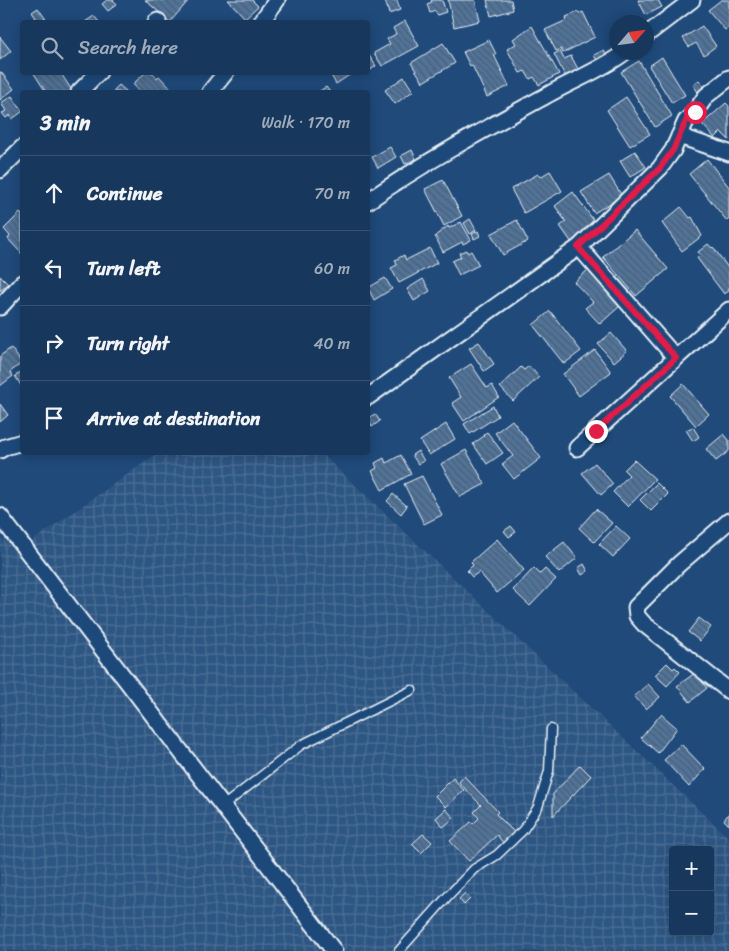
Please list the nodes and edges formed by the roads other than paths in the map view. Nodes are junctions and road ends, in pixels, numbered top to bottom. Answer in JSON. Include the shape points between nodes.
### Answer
{"nodes":[{"id":1,"x":277,"y":0,"type":"edge"},
{"id":2,"x":692,"y":0,"type":"edge"},
{"id":3,"x":262,"y":20,"type":"edge"},
{"id":4,"x":654,"y":29,"type":"edge"},
{"id":5,"x":615,"y":60,"type":"edge"},
{"id":6,"x":96,"y":75,"type":"edge"},
{"id":7,"x":224,"y":75,"type":"edge"},
{"id":8,"x":729,"y":78,"type":"edge"},
{"id":9,"x":81,"y":90,"type":"edge"},
{"id":10,"x":212,"y":90,"type":"edge"},
{"id":11,"x":679,"y":136,"type":"junction"},
{"id":12,"x":20,"y":150,"type":"edge"},
{"id":13,"x":729,"y":153,"type":"edge"},
{"id":14,"x":0,"y":170,"type":"edge"},
{"id":15,"x":370,"y":200,"type":"edge"},
{"id":16,"x":578,"y":247,"type":"junction"},
{"id":17,"x":20,"y":285,"type":"edge"},
{"id":18,"x":0,"y":307,"type":"edge"},
{"id":19,"x":729,"y":310,"type":"edge"},
{"id":20,"x":676,"y":358,"type":"junction"},
{"id":21,"x":370,"y":396,"type":"edge"},
{"id":22,"x":20,"y":443,"type":"edge"},
{"id":23,"x":577,"y":448,"type":"dead end"},
{"id":24,"x":0,"y":450,"type":"edge"},
{"id":25,"x":0,"y":516,"type":"edge"},
{"id":26,"x":729,"y":521,"type":"edge"},
{"id":27,"x":412,"y":690,"type":"dead end"},
{"id":28,"x":729,"y":691,"type":"edge"},
{"id":29,"x":551,"y":729,"type":"dead end"},
{"id":30,"x":223,"y":806,"type":"junction"},
{"id":31,"x":334,"y":951,"type":"edge"},
{"id":32,"x":399,"y":951,"type":"edge"}],
"edges":[{"from":1,"to":3,"type":"street"},
{"from":2,"to":4,"type":"street"},
{"from":5,"to":15,"type":"street","via":[[446,151]]},
{"from":6,"to":9,"type":"street"},
{"from":7,"to":10,"type":"street"},
{"from":8,"to":11,"type":"street","via":[[706,96],[686,121]]},
{"from":11,"to":13,"type":"street"},
{"from":11,"to":16,"type":"street","via":[[660,168]]},
{"from":12,"to":14,"type":"street"},
{"from":16,"to":20,"type":"street"},
{"from":16,"to":21,"type":"street"},
{"from":17,"to":18,"type":"street"},
{"from":19,"to":20,"type":"street"},
{"from":20,"to":23,"type":"street"},
{"from":22,"to":24,"type":"street"},
{"from":25,"to":30,"type":"street"},
{"from":26,"to":28,"type":"street","via":[[678,564],[636,607],[637,616],[644,624]]},
{"from":27,"to":30,"type":"lane","via":[[301,745]]},
{"from":29,"to":32,"type":"lane","via":[[549,771],[538,807],[523,830],[497,855],[474,868]]},
{"from":30,"to":31,"type":"street"}]}
